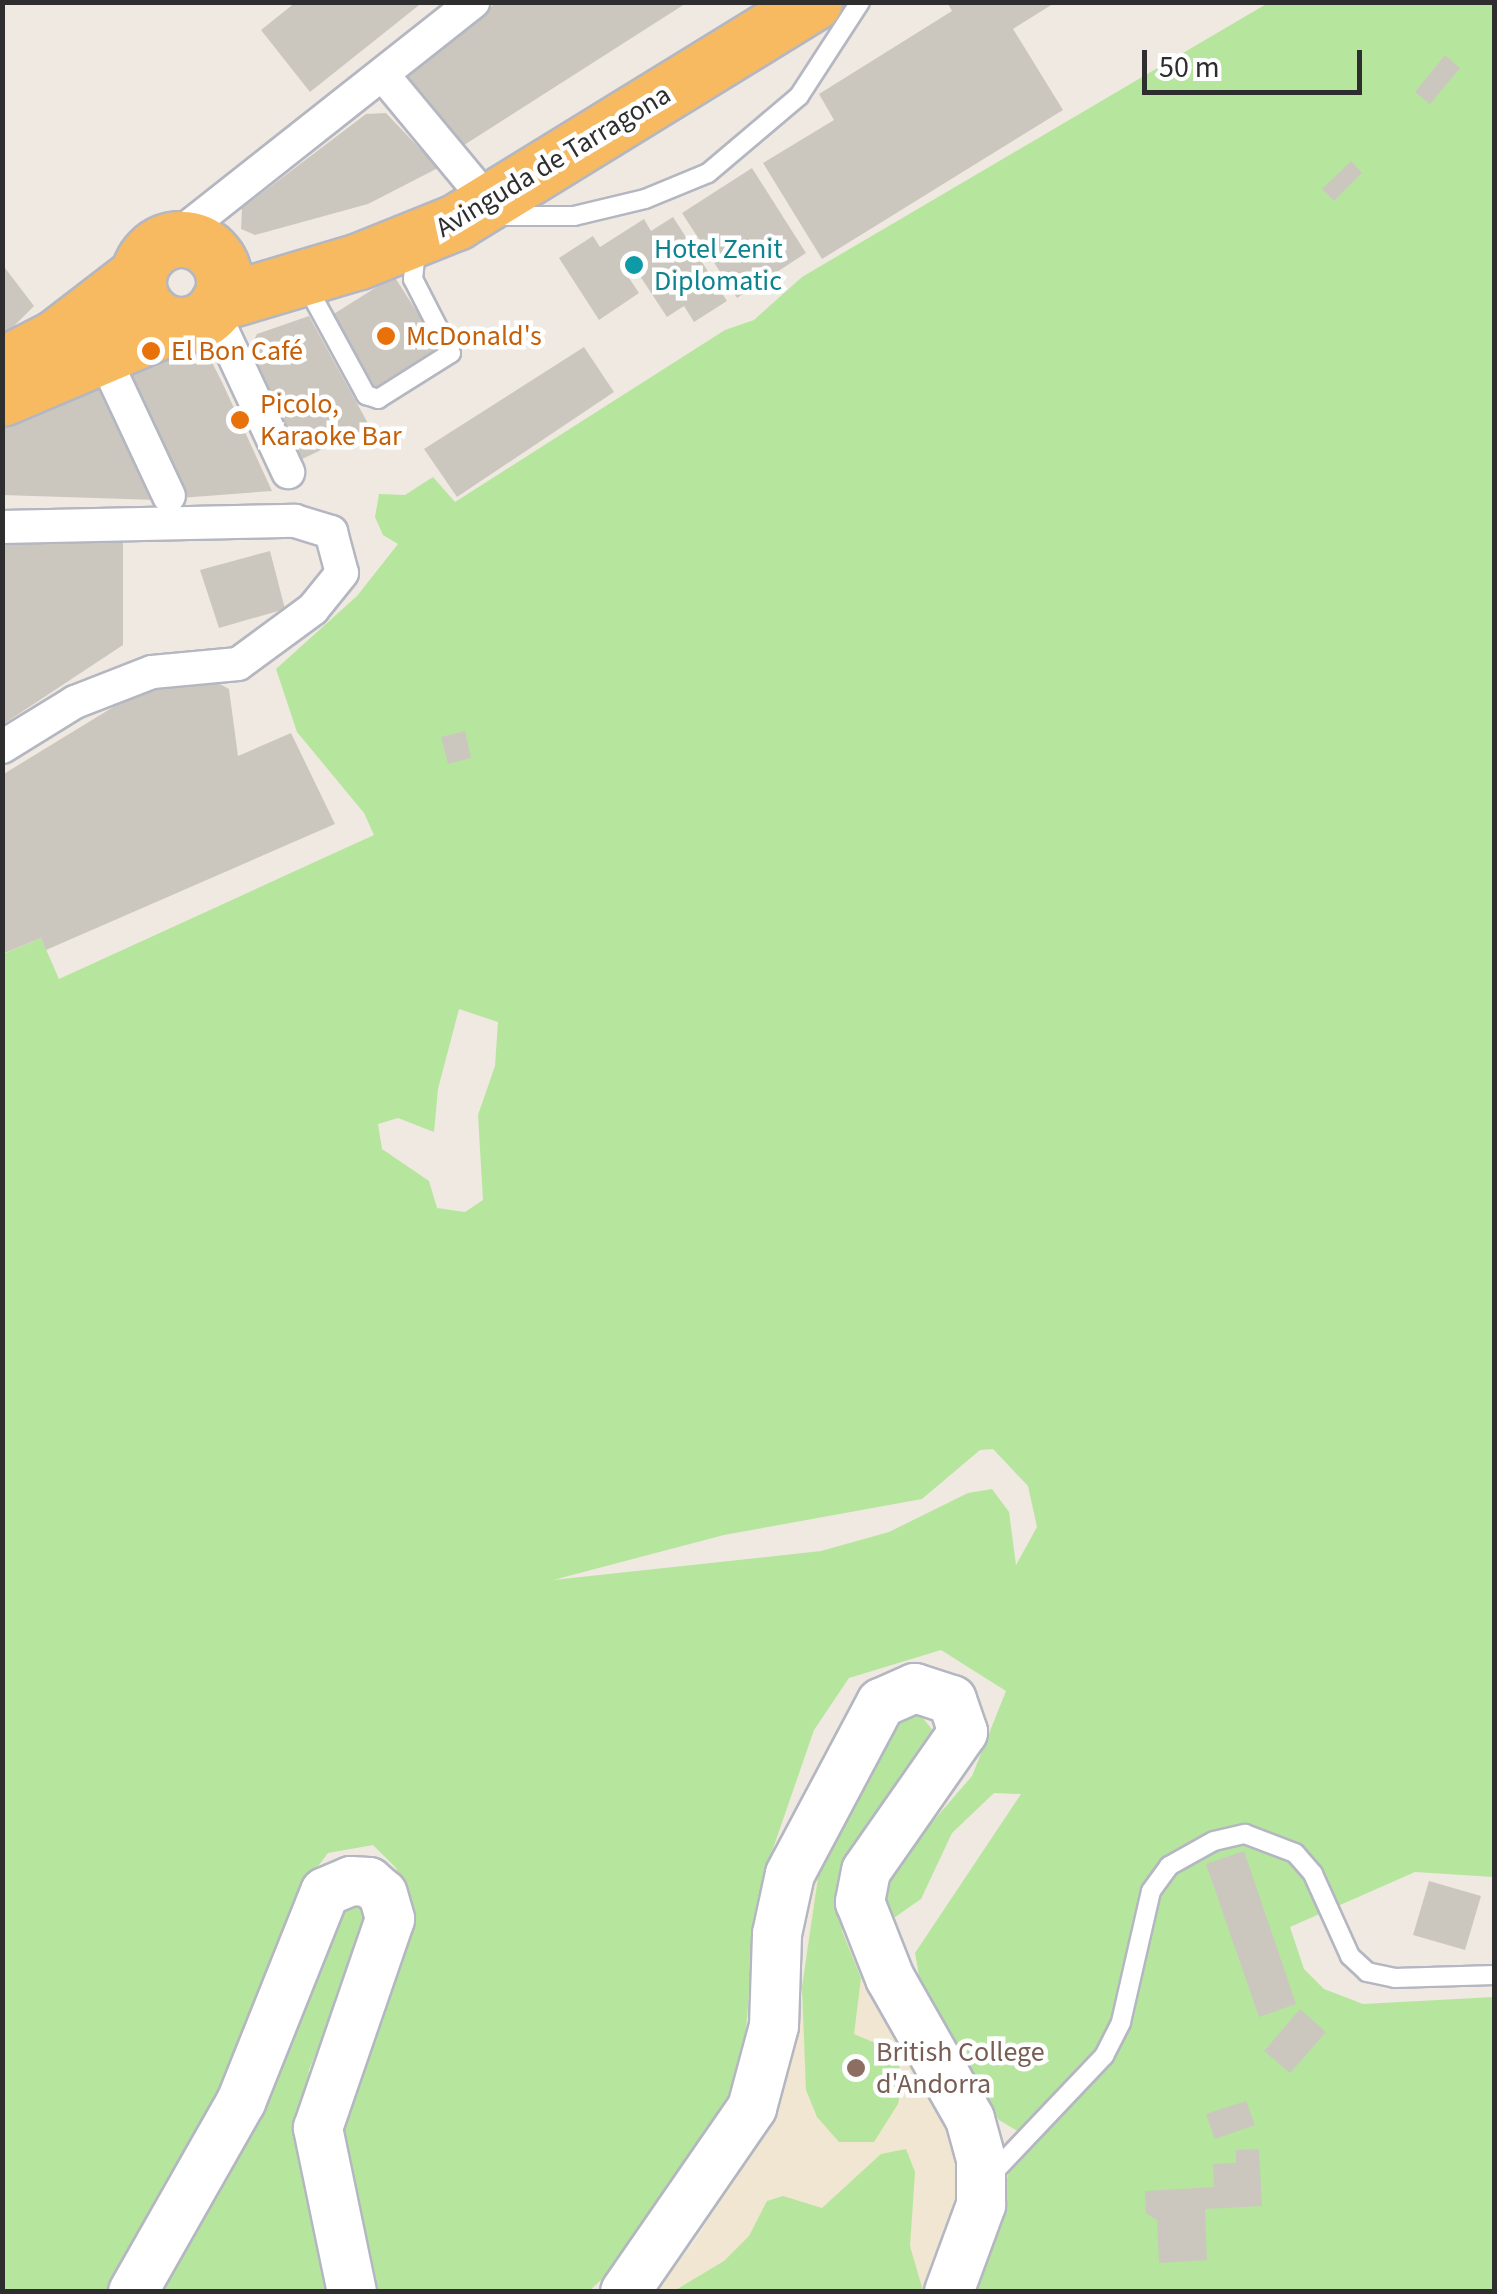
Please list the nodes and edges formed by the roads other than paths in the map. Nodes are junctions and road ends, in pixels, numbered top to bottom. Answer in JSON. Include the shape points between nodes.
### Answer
{"nodes":[{"id":1,"x":473,"y":2,"type":"edge"},
{"id":2,"x":752,"y":2,"type":"edge"},
{"id":3,"x":814,"y":2,"type":"edge"},
{"id":4,"x":860,"y":2,"type":"edge"},
{"id":5,"x":384,"y":75,"type":"junction"},
{"id":6,"x":458,"y":208,"type":"junction"},
{"id":7,"x":303,"y":278,"type":"junction"},
{"id":8,"x":189,"y":286,"type":"junction"},
{"id":9,"x":101,"y":351,"type":"junction"},
{"id":10,"x":2,"y":363,"type":"edge"},
{"id":11,"x":2,"y":398,"type":"edge"},
{"id":12,"x":288,"y":472,"type":"dead end"},
{"id":13,"x":168,"y":496,"type":"dead end"},
{"id":14,"x":2,"y":527,"type":"edge"},
{"id":15,"x":2,"y":748,"type":"edge"},
{"id":16,"x":1494,"y":1976,"type":"edge"},
{"id":17,"x":981,"y":2185,"type":"junction"},
{"id":18,"x":133,"y":2292,"type":"edge"},
{"id":19,"x":352,"y":2292,"type":"edge"},
{"id":20,"x":625,"y":2292,"type":"edge"},
{"id":21,"x":949,"y":2292,"type":"edge"}],
"edges":[{"from":1,"to":5,"type":"street"},
{"from":2,"to":6,"type":"highway","name":"Avinguda de Tarragona"},
{"from":3,"to":6,"type":"highway","name":"Avinguda de Tarragona"},
{"from":4,"to":6,"type":"lane","via":[[799,96],[708,173],[644,200],[574,216]]},
{"from":5,"to":6,"type":"street"},
{"from":5,"to":8,"type":"street"},
{"from":6,"to":7,"type":"highway","name":"Avinguda de Tarragona"},
{"from":6,"to":7,"type":"lane","via":[[414,252],[413,280],[452,354],[378,400],[366,396]]},
{"from":6,"to":8,"type":"highway","name":"Avinguda de Tarragona","via":[[248,262]]},
{"from":7,"to":8,"type":"highway","name":"Avinguda de Tarragona"},
{"from":8,"to":9,"type":"highway","name":"Avinguda de Tarragona"},
{"from":8,"to":10,"type":"highway","name":"Avinguda de Tarragona"},
{"from":8,"to":12,"type":"street"},
{"from":9,"to":11,"type":"highway","name":"Avinguda de Tarragona"},
{"from":9,"to":13,"type":"street"},
{"from":14,"to":15,"type":"street","via":[[295,520],[331,532],[342,573],[313,609],[238,664],[152,672],[75,702]]},
{"from":16,"to":17,"type":"lane","via":[[1395,1978],[1367,1972],[1350,1956],[1313,1874],[1295,1853],[1245,1834],[1214,1841],[1169,1866],[1151,1891],[1121,2022],[1104,2056]]},
{"from":17,"to":20,"type":"main road","via":[[970,2119],[890,1978],[860,1902],[866,1871],[963,1732],[952,1700],[915,1688],[881,1703],[790,1874],[777,1934],[774,2026],[752,2108]]},
{"from":17,"to":21,"type":"main road","via":[[981,2205]]},
{"from":18,"to":19,"type":"main road","via":[[240,2102],[325,1892],[351,1881],[369,1882],[383,1894],[390,1918],[318,2128]]}]}
